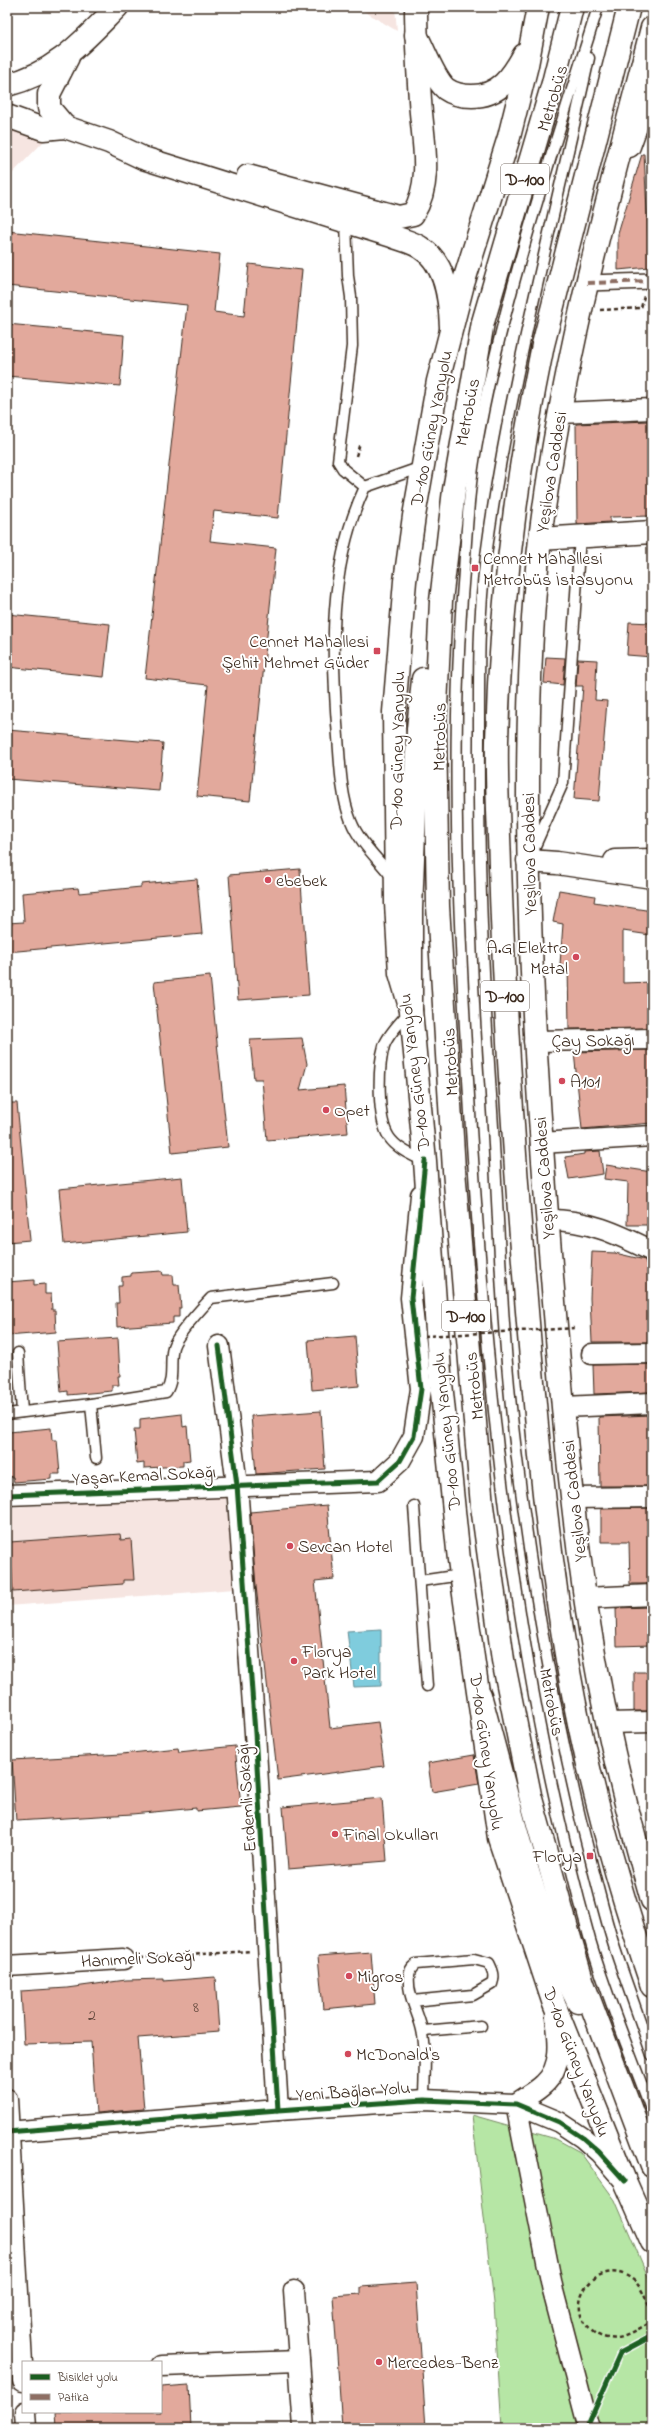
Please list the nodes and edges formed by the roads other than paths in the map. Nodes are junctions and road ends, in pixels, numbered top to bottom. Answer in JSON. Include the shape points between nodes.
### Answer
{"nodes":[{"id":1,"x":117,"y":7,"type":"edge"},
{"id":2,"x":416,"y":7,"type":"edge"},
{"id":3,"x":538,"y":7,"type":"edge"},
{"id":4,"x":572,"y":7,"type":"edge"},
{"id":5,"x":599,"y":7,"type":"edge"},
{"id":6,"x":629,"y":7,"type":"edge"},
{"id":7,"x":652,"y":28,"type":"edge"},
{"id":8,"x":416,"y":35,"type":"junction"},
{"id":9,"x":532,"y":39,"type":"junction"},
{"id":10,"x":71,"y":52,"type":"junction"},
{"id":11,"x":652,"y":82,"type":"edge"},
{"id":12,"x":7,"y":86,"type":"edge"},
{"id":13,"x":7,"y":116,"type":"edge"},
{"id":14,"x":65,"y":127,"type":"junction"},
{"id":15,"x":109,"y":142,"type":"junction"},
{"id":16,"x":612,"y":188,"type":"junction"},
{"id":17,"x":346,"y":222,"type":"junction"},
{"id":18,"x":647,"y":281,"type":"edge"},
{"id":19,"x":587,"y":283,"type":"junction"},
{"id":20,"x":451,"y":331,"type":"junction"},
{"id":21,"x":652,"y":409,"type":"edge"},
{"id":22,"x":560,"y":413,"type":"junction"},
{"id":23,"x":422,"y":467,"type":"junction"},
{"id":24,"x":365,"y":487,"type":"junction"},
{"id":25,"x":652,"y":532,"type":"edge"},
{"id":26,"x":580,"y":536,"type":"junction"},
{"id":27,"x":540,"y":539,"type":"junction"},
{"id":28,"x":444,"y":572,"type":"junction"},
{"id":29,"x":652,"y":860,"type":"edge"},
{"id":30,"x":528,"y":861,"type":"junction"},
{"id":31,"x":557,"y":863,"type":"junction"},
{"id":32,"x":652,"y":877,"type":"edge"},
{"id":33,"x":396,"y":881,"type":"junction"},
{"id":34,"x":411,"y":1010,"type":"junction"},
{"id":35,"x":652,"y":1039,"type":"edge"},
{"id":36,"x":534,"y":1041,"type":"junction"},
{"id":37,"x":652,"y":1136,"type":"edge"},
{"id":38,"x":541,"y":1143,"type":"junction"},
{"id":39,"x":425,"y":1161,"type":"junction"},
{"id":40,"x":548,"y":1220,"type":"junction"},
{"id":41,"x":652,"y":1251,"type":"edge"},
{"id":42,"x":333,"y":1283,"type":"dead end"},
{"id":43,"x":219,"y":1346,"type":"dead end"},
{"id":44,"x":18,"y":1353,"type":"dead end"},
{"id":45,"x":652,"y":1353,"type":"edge"},
{"id":46,"x":592,"y":1354,"type":"dead end"},
{"id":47,"x":652,"y":1403,"type":"edge"},
{"id":48,"x":91,"y":1404,"type":"junction"},
{"id":49,"x":564,"y":1407,"type":"junction"},
{"id":50,"x":22,"y":1412,"type":"junction"},
{"id":51,"x":7,"y":1414,"type":"edge"},
{"id":52,"x":96,"y":1458,"type":"dead end"},
{"id":53,"x":237,"y":1485,"type":"junction"},
{"id":54,"x":7,"y":1495,"type":"edge"},
{"id":55,"x":652,"y":1497,"type":"edge"},
{"id":56,"x":573,"y":1498,"type":"junction"},
{"id":57,"x":414,"y":1506,"type":"dead end"},
{"id":58,"x":461,"y":1575,"type":"junction"},
{"id":59,"x":420,"y":1581,"type":"junction"},
{"id":60,"x":652,"y":1595,"type":"edge"},
{"id":61,"x":585,"y":1598,"type":"junction"},
{"id":62,"x":427,"y":1686,"type":"dead end"},
{"id":63,"x":480,"y":1695,"type":"junction"},
{"id":64,"x":652,"y":1722,"type":"edge"},
{"id":65,"x":607,"y":1723,"type":"junction"},
{"id":66,"x":652,"y":1900,"type":"edge"},
{"id":67,"x":123,"y":1959,"type":"road end"},
{"id":68,"x":7,"y":1966,"type":"edge"},
{"id":69,"x":652,"y":1986,"type":"edge"},
{"id":70,"x":412,"y":2001,"type":"junction"},
{"id":71,"x":554,"y":2004,"type":"junction"},
{"id":72,"x":481,"y":2026,"type":"dead end"},
{"id":73,"x":423,"y":2031,"type":"junction"},
{"id":74,"x":605,"y":2045,"type":"junction"},
{"id":75,"x":652,"y":2055,"type":"edge"},
{"id":76,"x":7,"y":2099,"type":"edge"},
{"id":77,"x":424,"y":2100,"type":"junction"},
{"id":78,"x":516,"y":2104,"type":"junction"},
{"id":79,"x":278,"y":2110,"type":"junction"},
{"id":80,"x":652,"y":2112,"type":"edge"},
{"id":81,"x":8,"y":2132,"type":"edge"},
{"id":82,"x":652,"y":2166,"type":"edge"},
{"id":83,"x":625,"y":2181,"type":"junction"},
{"id":84,"x":652,"y":2242,"type":"edge"},
{"id":85,"x":294,"y":2291,"type":"dead end"},
{"id":86,"x":13,"y":2329,"type":"edge"},
{"id":87,"x":299,"y":2361,"type":"junction"},
{"id":88,"x":162,"y":2366,"type":"edge"},
{"id":89,"x":22,"y":2370,"type":"edge"},
{"id":90,"x":25,"y":2413,"type":"edge"},
{"id":91,"x":589,"y":2426,"type":"edge"},
{"id":92,"x":26,"y":2428,"type":"edge"},
{"id":93,"x":304,"y":2428,"type":"edge"}],
"edges":[{"from":1,"to":10,"type":"main road"},
{"from":2,"to":8,"type":"main road"},
{"from":3,"to":9,"type":"main road","name":"D-100 Güney Yanyolu"},
{"from":4,"to":28,"type":"main road","number":"D-100","via":[[477,351],[454,490]]},
{"from":5,"to":75,"type":"lane","name":"Metrobüs","via":[[566,160],[535,284],[511,404],[485,558],[479,631],[481,934],[501,1283],[515,1441],[541,1618],[563,1745],[591,1862],[614,1946]]},
{"from":5,"to":80,"type":"lane","name":"Metrobüs","via":[[508,296],[476,446],[457,651],[456,780],[459,904],[481,1286],[509,1542],[530,1682],[556,1806],[591,1943]]},
{"from":6,"to":69,"type":"main road","number":"D-100","via":[[543,344],[530,407],[506,580],[497,743],[506,1023],[514,1150],[529,1342],[550,1533],[569,1670],[584,1748],[623,1897]]},
{"from":7,"to":16,"type":"main road","name":"Yeşilova Caddesi"},
{"from":8,"to":9,"type":"main road","via":[[436,76],[446,88],[463,96],[483,96],[500,88],[514,72]]},
{"from":8,"to":15,"type":"main road","via":[[426,169],[422,200],[413,214],[399,217],[149,149]]},
{"from":9,"to":20,"type":"main road","name":"D-100 Güney Yanyolu","via":[[509,137]]},
{"from":10,"to":12,"type":"main road","via":[[52,67],[24,81]]},
{"from":10,"to":14,"type":"main road","via":[[49,94],[49,108]]},
{"from":11,"to":16,"type":"main road"},
{"from":13,"to":14,"type":"main road","via":[[43,129]]},
{"from":14,"to":15,"type":"main road"},
{"from":15,"to":17,"type":"main road","via":[[143,158]]},
{"from":16,"to":19,"type":"main road","name":"Yeşilova Caddesi"},
{"from":17,"to":20,"type":"main road","via":[[422,248],[438,264],[446,288]]},
{"from":17,"to":24,"type":"lane","via":[[348,276],[352,297],[352,346],[338,461],[343,469]]},
{"from":18,"to":19,"type":"street"},
{"from":19,"to":22,"type":"main road","name":"Yeşilova Caddesi"},
{"from":20,"to":23,"type":"main road","name":"D-100 Güney Yanyolu","via":[[438,380]]},
{"from":21,"to":22,"type":"street"},
{"from":22,"to":27,"type":"main road","name":"Yeşilova Caddesi"},
{"from":23,"to":24,"type":"lane"},
{"from":23,"to":33,"type":"main road","name":"D-100 Güney Yanyolu","via":[[405,582],[394,712]]},
{"from":24,"to":33,"type":"lane","via":[[340,562],[332,666],[341,768],[351,822],[365,845]]},
{"from":25,"to":26,"type":"main road"},
{"from":26,"to":27,"type":"main road"},
{"from":26,"to":30,"type":"lane","via":[[563,783]]},
{"from":27,"to":30,"type":"main road","name":"Yeşilova Caddesi","via":[[528,686]]},
{"from":28,"to":34,"type":"main road","via":[[432,609],[426,644],[418,729],[411,910]]},
{"from":28,"to":74,"type":"main road","number":"D-100","via":[[435,728],[438,906],[454,1170],[482,1506],[503,1660],[530,1795],[581,1976]]},
{"from":29,"to":31,"type":"main road"},
{"from":30,"to":31,"type":"main road"},
{"from":30,"to":36,"type":"main road","name":"Yeşilova Caddesi"},
{"from":31,"to":32,"type":"main road"},
{"from":33,"to":34,"type":"main road","name":"D-100 Güney Yanyolu","via":[[400,973]]},
{"from":34,"to":39,"type":"main road","name":"D-100 Güney Yanyolu"},
{"from":34,"to":39,"type":"lane","via":[[385,1045],[380,1069],[384,1124],[389,1137],[403,1150]]},
{"from":35,"to":36,"type":"street","name":"Çay Sokağı"},
{"from":36,"to":38,"type":"main road","name":"Yeşilova Caddesi"},
{"from":37,"to":38,"type":"street"},
{"from":38,"to":40,"type":"main road","name":"Yeşilova Caddesi"},
{"from":39,"to":53,"type":"street","name":"Yaşar Kemal Sokağı","via":[[411,1298],[421,1389],[414,1436],[400,1461],[378,1481]]},
{"from":39,"to":58,"type":"main road","name":"D-100 Güney Yanyolu","via":[[440,1373]]},
{"from":40,"to":41,"type":"street","via":[[576,1221],[600,1227]]},
{"from":40,"to":49,"type":"main road","name":"Yeşilova Caddesi","via":[[554,1316]]},
{"from":42,"to":48,"type":"lane","via":[[211,1298],[175,1341],[171,1364],[172,1383],[166,1392]]},
{"from":43,"to":53,"type":"street","name":"Erdemli Sokağı"},
{"from":44,"to":50,"type":"lane"},
{"from":45,"to":46,"type":"street"},
{"from":47,"to":49,"type":"street"},
{"from":48,"to":50,"type":"lane"},
{"from":48,"to":52,"type":"lane"},
{"from":49,"to":56,"type":"main road","name":"Yeşilova Caddesi"},
{"from":50,"to":51,"type":"lane"},
{"from":53,"to":54,"type":"street","name":"Yaşar Kemal Sokağı"},
{"from":53,"to":79,"type":"street","name":"Erdemli Sokağı"},
{"from":55,"to":56,"type":"street"},
{"from":56,"to":61,"type":"main road","name":"Yeşilova Caddesi"},
{"from":57,"to":59,"type":"lane"},
{"from":58,"to":59,"type":"lane"},
{"from":58,"to":63,"type":"main road","name":"D-100 Güney Yanyolu"},
{"from":59,"to":62,"type":"lane"},
{"from":60,"to":61,"type":"street"},
{"from":61,"to":65,"type":"main road","name":"Yeşilova Caddesi"},
{"from":63,"to":71,"type":"main road","name":"D-100 Güney Yanyolu","via":[[485,1750],[499,1838]]},
{"from":63,"to":74,"type":"main road","via":[[536,1900],[562,1970],[588,2022]]},
{"from":64,"to":65,"type":"street"},
{"from":65,"to":66,"type":"main road","name":"Yeşilova Caddesi","via":[[630,1823]]},
{"from":67,"to":68,"type":"street","name":"Hanımeli Sokağı"},
{"from":70,"to":70,"type":"lane","via":[[473,1995],[492,1984],[493,1972],[489,1964],[474,1959],[416,1964],[411,1968],[409,1975]]},
{"from":70,"to":73,"type":"lane"},
{"from":71,"to":78,"type":"street","via":[[558,2057],[552,2074],[544,2085]]},
{"from":71,"to":83,"type":"main road","name":"D-100 Güney Yanyolu"},
{"from":72,"to":73,"type":"lane"},
{"from":73,"to":77,"type":"lane"},
{"from":74,"to":82,"type":"main road","number":"D-100"},
{"from":76,"to":81,"type":"street"},
{"from":77,"to":78,"type":"street","name":"Yeni Bağlar Yolu"},
{"from":77,"to":79,"type":"street","name":"Yeni Bağlar Yolu"},
{"from":78,"to":83,"type":"street","name":"Yeni Bağlar Yolu","via":[[559,2122],[583,2138]]},
{"from":78,"to":91,"type":"street","via":[[553,2292]]},
{"from":79,"to":81,"type":"street","name":"Yeni Bağlar Yolu"},
{"from":81,"to":86,"type":"street"},
{"from":83,"to":84,"type":"main road","name":"D-100 Güney Yanyolu"},
{"from":85,"to":87,"type":"street"},
{"from":86,"to":89,"type":"street"},
{"from":87,"to":88,"type":"street"},
{"from":87,"to":93,"type":"street"},
{"from":90,"to":92,"type":"street"}]}
